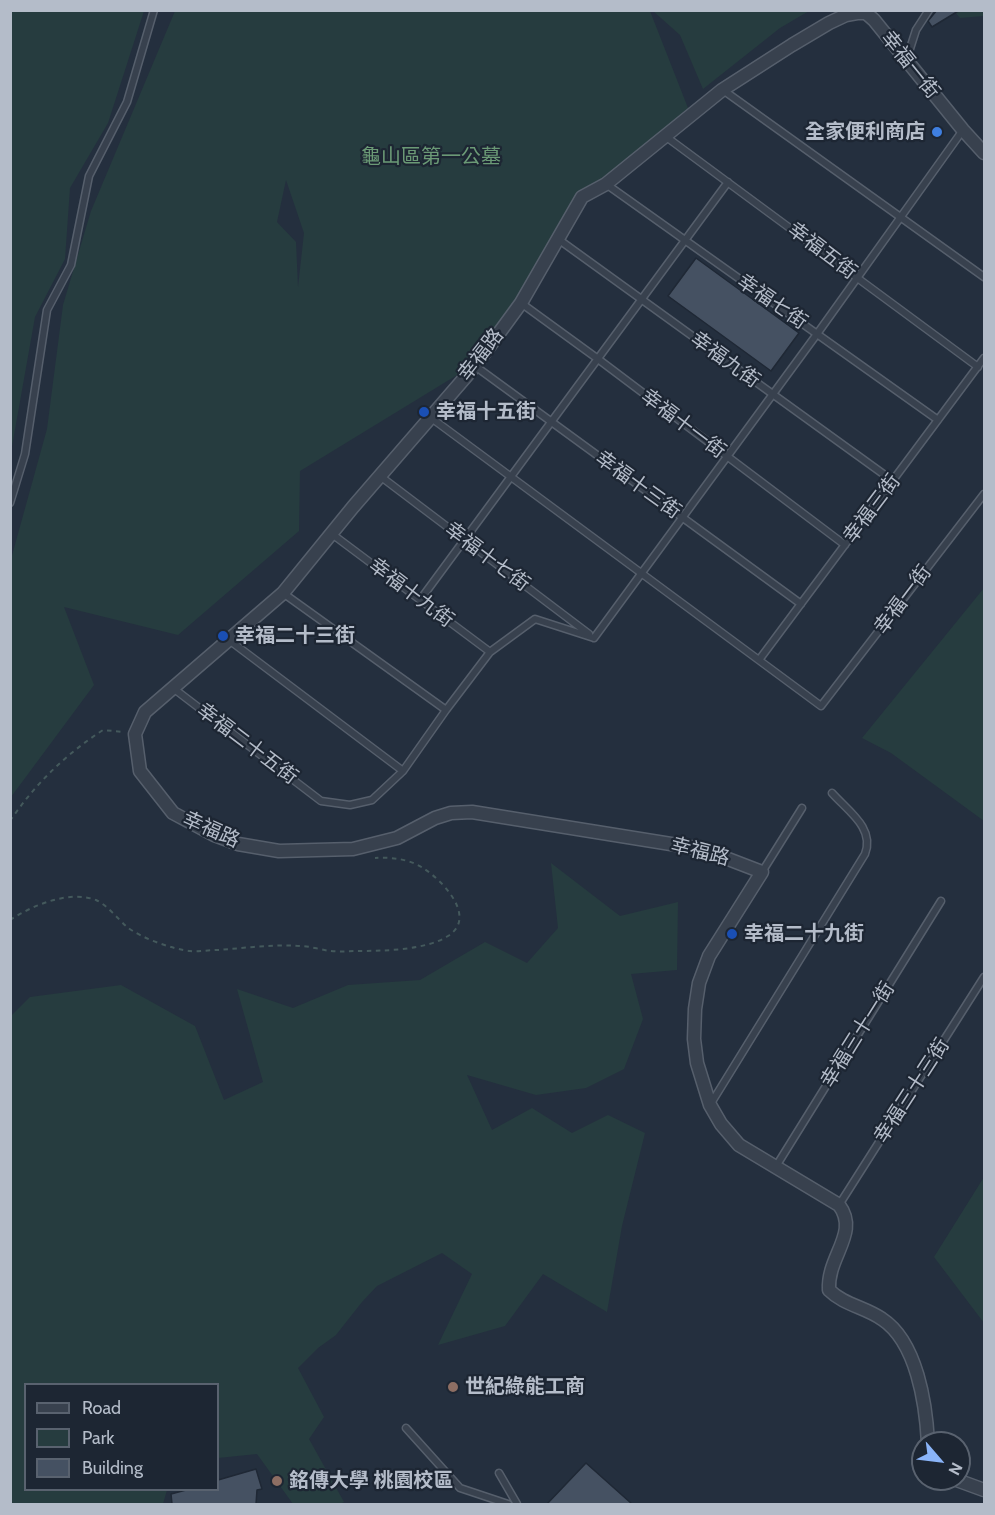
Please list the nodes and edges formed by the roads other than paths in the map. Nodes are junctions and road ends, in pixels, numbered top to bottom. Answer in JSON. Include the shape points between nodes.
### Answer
{"nodes":[{"id":1,"x":154,"y":10,"type":"edge"},
{"id":2,"x":929,"y":10,"type":"edge"},
{"id":3,"x":792,"y":45,"type":"joint"},
{"id":4,"x":906,"y":61,"type":"junction"},
{"id":5,"x":722,"y":90,"type":"junction"},
{"id":6,"x":963,"y":130,"type":"junction"},
{"id":7,"x":665,"y":136,"type":"junction"},
{"id":8,"x":984,"y":153,"type":"edge"},
{"id":9,"x":729,"y":182,"type":"junction"},
{"id":10,"x":606,"y":184,"type":"junction"},
{"id":11,"x":900,"y":217,"type":"junction"},
{"id":12,"x":557,"y":239,"type":"junction"},
{"id":13,"x":686,"y":241,"type":"junction"},
{"id":14,"x":856,"y":277,"type":"junction"},
{"id":15,"x":984,"y":277,"type":"edge"},
{"id":16,"x":642,"y":300,"type":"junction"},
{"id":17,"x":521,"y":303,"type":"junction"},
{"id":18,"x":817,"y":334,"type":"junction"},
{"id":19,"x":984,"y":358,"type":"edge"},
{"id":20,"x":598,"y":359,"type":"junction"},
{"id":21,"x":475,"y":366,"type":"junction"},
{"id":22,"x":978,"y":367,"type":"junction"},
{"id":23,"x":771,"y":394,"type":"junction"},
{"id":24,"x":430,"y":417,"type":"junction"},
{"id":25,"x":939,"y":420,"type":"junction"},
{"id":26,"x":551,"y":423,"type":"junction"},
{"id":27,"x":726,"y":456,"type":"junction"},
{"id":28,"x":380,"y":476,"type":"junction"},
{"id":29,"x":512,"y":477,"type":"junction"},
{"id":30,"x":893,"y":481,"type":"junction"},
{"id":31,"x":984,"y":494,"type":"edge"},
{"id":32,"x":10,"y":503,"type":"edge"},
{"id":33,"x":682,"y":517,"type":"junction"},
{"id":34,"x":332,"y":534,"type":"junction"},
{"id":35,"x":465,"y":540,"type":"junction"},
{"id":36,"x":845,"y":545,"type":"junction"},
{"id":37,"x":641,"y":573,"type":"junction"},
{"id":38,"x":283,"y":593,"type":"junction"},
{"id":39,"x":420,"y":600,"type":"junction"},
{"id":40,"x":801,"y":604,"type":"junction"},
{"id":41,"x":594,"y":638,"type":"junction"},
{"id":42,"x":229,"y":640,"type":"junction"},
{"id":43,"x":490,"y":652,"type":"junction"},
{"id":44,"x":759,"y":660,"type":"junction"},
{"id":45,"x":173,"y":688,"type":"junction"},
{"id":46,"x":446,"y":710,"type":"junction"},
{"id":47,"x":403,"y":771,"type":"junction"},
{"id":48,"x":832,"y":793,"type":"dead end"},
{"id":49,"x":802,"y":808,"type":"dead end"},
{"id":50,"x":762,"y":872,"type":"junction"},
{"id":51,"x":941,"y":901,"type":"dead end"},
{"id":52,"x":984,"y":977,"type":"edge"},
{"id":53,"x":710,"y":1105,"type":"junction"},
{"id":54,"x":775,"y":1168,"type":"junction"},
{"id":55,"x":839,"y":1205,"type":"junction"},
{"id":56,"x":406,"y":1428,"type":"dead end"},
{"id":57,"x":928,"y":1431,"type":"edge"},
{"id":58,"x":499,"y":1473,"type":"dead end"},
{"id":59,"x":508,"y":1504,"type":"edge"},
{"id":60,"x":517,"y":1504,"type":"edge"}],
"edges":[{"from":1,"to":32,"type":"lane","via":[[127,102],[89,176],[71,265],[47,310],[25,454]]},
{"from":2,"to":4,"type":"lane","via":[[916,30]]},
{"from":3,"to":4,"type":"street","name":"幸福一街","via":[[837,19],[866,13]]},
{"from":3,"to":5,"type":"street","name":"幸福路"},
{"from":4,"to":6,"type":"street","name":"幸福一街"},
{"from":5,"to":7,"type":"street","name":"幸福路"},
{"from":5,"to":11,"type":"lane"},
{"from":6,"to":8,"type":"street","name":"幸福一街"},
{"from":6,"to":11,"type":"lane"},
{"from":7,"to":9,"type":"lane","name":"幸福五街"},
{"from":7,"to":10,"type":"street","name":"幸福路"},
{"from":9,"to":13,"type":"lane"},
{"from":9,"to":14,"type":"lane","name":"幸福五街"},
{"from":10,"to":12,"type":"street","name":"幸福路","via":[[582,197]]},
{"from":10,"to":13,"type":"lane","name":"幸福七街"},
{"from":11,"to":14,"type":"lane"},
{"from":11,"to":15,"type":"lane"},
{"from":12,"to":16,"type":"lane","name":"幸福九街"},
{"from":12,"to":17,"type":"street","name":"幸福路"},
{"from":13,"to":16,"type":"lane"},
{"from":13,"to":18,"type":"lane","name":"幸福七街"},
{"from":14,"to":18,"type":"lane"},
{"from":14,"to":22,"type":"lane","name":"幸福五街"},
{"from":16,"to":20,"type":"lane"},
{"from":16,"to":23,"type":"lane","name":"幸福九街"},
{"from":17,"to":20,"type":"lane","name":"幸福十一街"},
{"from":17,"to":21,"type":"street","name":"幸福路"},
{"from":18,"to":23,"type":"lane"},
{"from":18,"to":25,"type":"lane","name":"幸福七街"},
{"from":19,"to":22,"type":"lane","name":"幸福三街"},
{"from":20,"to":26,"type":"lane"},
{"from":20,"to":27,"type":"lane","name":"幸福十一街"},
{"from":21,"to":24,"type":"street","name":"幸福路"},
{"from":21,"to":26,"type":"lane","name":"幸福十三街"},
{"from":22,"to":25,"type":"lane","name":"幸福三街"},
{"from":23,"to":27,"type":"lane"},
{"from":23,"to":30,"type":"lane","name":"幸福九街"},
{"from":24,"to":28,"type":"street","name":"幸福路"},
{"from":24,"to":29,"type":"lane"},
{"from":25,"to":30,"type":"lane","name":"幸福三街"},
{"from":26,"to":29,"type":"lane"},
{"from":26,"to":33,"type":"lane","name":"幸福十三街"},
{"from":27,"to":33,"type":"lane"},
{"from":27,"to":36,"type":"lane","name":"幸福十一街"},
{"from":28,"to":34,"type":"street","name":"幸福路"},
{"from":28,"to":35,"type":"lane","name":"幸福十七街"},
{"from":29,"to":35,"type":"lane"},
{"from":29,"to":37,"type":"lane"},
{"from":30,"to":36,"type":"lane","name":"幸福三街"},
{"from":31,"to":44,"type":"lane","name":"幸福一街","via":[[821,706]]},
{"from":33,"to":37,"type":"lane"},
{"from":33,"to":40,"type":"lane","name":"幸福十三街"},
{"from":34,"to":38,"type":"street","name":"幸福路"},
{"from":34,"to":39,"type":"lane","name":"幸福十九街"},
{"from":35,"to":39,"type":"lane"},
{"from":35,"to":41,"type":"lane","name":"幸福十七街"},
{"from":36,"to":40,"type":"lane","name":"幸福三街"},
{"from":37,"to":41,"type":"lane"},
{"from":37,"to":44,"type":"lane"},
{"from":38,"to":42,"type":"street","name":"幸福路"},
{"from":38,"to":46,"type":"lane"},
{"from":39,"to":43,"type":"lane","name":"幸福十九街"},
{"from":40,"to":44,"type":"lane","name":"幸福三街"},
{"from":41,"to":43,"type":"lane","via":[[535,620]]},
{"from":42,"to":45,"type":"street","name":"幸福路"},
{"from":42,"to":47,"type":"lane"},
{"from":43,"to":46,"type":"lane"},
{"from":45,"to":47,"type":"lane","name":"幸福二十五街","via":[[321,801],[350,805],[372,800]]},
{"from":45,"to":50,"type":"street","name":"幸福路","via":[[145,712],[135,734],[140,771],[173,813],[238,844],[279,851],[353,849],[397,838],[451,813],[472,812],[702,849]]},
{"from":46,"to":47,"type":"lane"},
{"from":48,"to":53,"type":"lane","via":[[865,828],[865,854]]},
{"from":49,"to":50,"type":"lane"},
{"from":50,"to":53,"type":"street","via":[[709,956],[699,983],[694,1039]]},
{"from":51,"to":54,"type":"lane","name":"幸福三十一街"},
{"from":52,"to":55,"type":"lane","name":"幸福三十三街"},
{"from":53,"to":54,"type":"street","via":[[739,1145]]},
{"from":54,"to":55,"type":"street"},
{"from":55,"to":57,"type":"street","via":[[848,1222],[830,1269],[829,1290],[884,1320],[902,1340],[912,1359]]},
{"from":56,"to":59,"type":"lane","via":[[460,1488]]},
{"from":58,"to":60,"type":"lane"}]}
